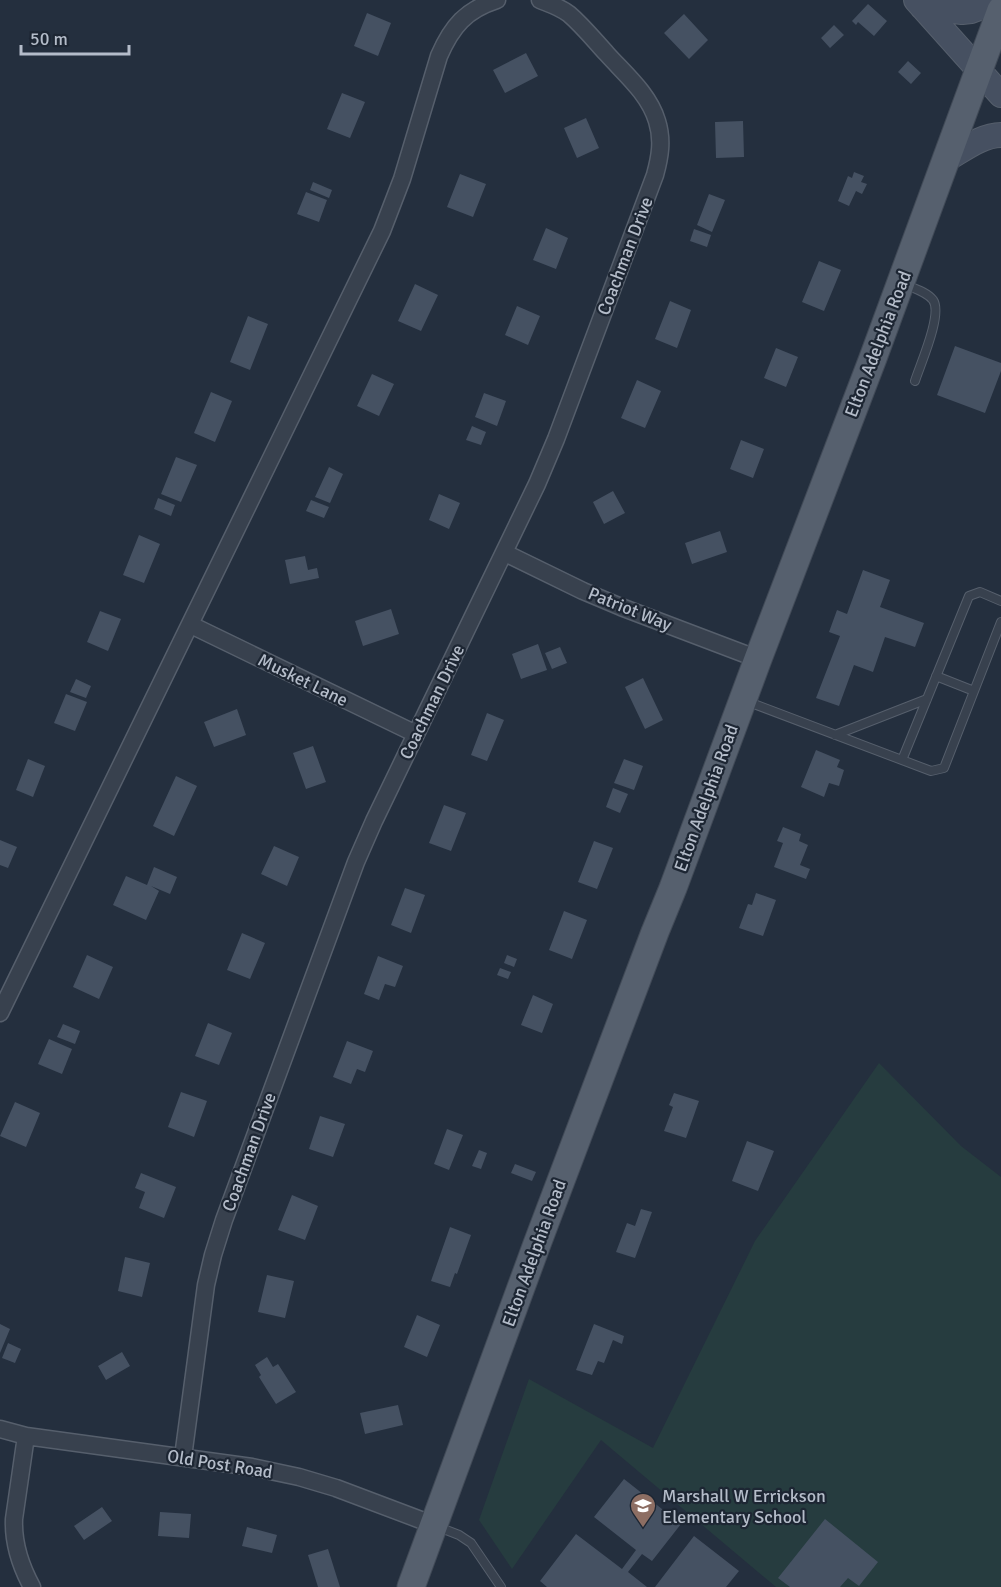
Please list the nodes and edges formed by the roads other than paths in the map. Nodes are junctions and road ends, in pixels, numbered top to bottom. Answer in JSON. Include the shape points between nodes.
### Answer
{"nodes":[{"id":1,"x":497,"y":0,"type":"edge"},
{"id":2,"x":540,"y":0,"type":"edge"},
{"id":3,"x":1000,"y":0,"type":"edge"},
{"id":4,"x":919,"y":4,"type":"edge"},
{"id":5,"x":1001,"y":10,"type":"edge"},
{"id":6,"x":979,"y":71,"type":"junction"},
{"id":7,"x":1001,"y":95,"type":"edge"},
{"id":8,"x":1001,"y":135,"type":"edge"},
{"id":9,"x":947,"y":159,"type":"junction"},
{"id":10,"x":901,"y":283,"type":"junction"},
{"id":11,"x":915,"y":381,"type":"dead end"},
{"id":12,"x":505,"y":553,"type":"junction"},
{"id":13,"x":1001,"y":601,"type":"edge"},
{"id":14,"x":1001,"y":622,"type":"edge"},
{"id":15,"x":190,"y":625,"type":"junction"},
{"id":16,"x":758,"y":659,"type":"junction"},
{"id":17,"x":936,"y":676,"type":"junction"},
{"id":18,"x":974,"y":691,"type":"junction"},
{"id":19,"x":927,"y":699,"type":"junction"},
{"id":20,"x":743,"y":700,"type":"junction"},
{"id":21,"x":416,"y":734,"type":"junction"},
{"id":22,"x":835,"y":735,"type":"junction"},
{"id":23,"x":902,"y":760,"type":"junction"},
{"id":24,"x":0,"y":1013,"type":"edge"},
{"id":25,"x":0,"y":1429,"type":"edge"},
{"id":26,"x":26,"y":1436,"type":"junction"},
{"id":27,"x":183,"y":1457,"type":"junction"},
{"id":28,"x":434,"y":1525,"type":"junction"},
{"id":29,"x":32,"y":1587,"type":"edge"},
{"id":30,"x":411,"y":1587,"type":"edge"},
{"id":31,"x":501,"y":1587,"type":"edge"}],
"edges":[{"from":1,"to":15,"type":"street","via":[[467,15],[446,40],[382,231]]},
{"from":2,"to":12,"type":"street","name":"Coachman Drive","via":[[555,5],[580,24],[648,101],[661,140],[655,175],[556,439]]},
{"from":3,"to":4,"type":"main road","via":[[962,12]]},
{"from":4,"to":6,"type":"main road"},
{"from":5,"to":6,"type":"main road","name":"Elton Adelphia Road"},
{"from":6,"to":7,"type":"main road"},
{"from":6,"to":9,"type":"main road","name":"Elton Adelphia Road"},
{"from":8,"to":9,"type":"main road","via":[[981,140]]},
{"from":9,"to":10,"type":"main road","name":"Elton Adelphia Road"},
{"from":10,"to":11,"type":"lane","via":[[927,295],[935,306],[934,325]]},
{"from":10,"to":16,"type":"main road","name":"Elton Adelphia Road"},
{"from":12,"to":16,"type":"street","name":"Patriot Way","via":[[621,607]]},
{"from":12,"to":21,"type":"street","name":"Coachman Drive"},
{"from":13,"to":17,"type":"lane","via":[[980,592],[969,596]]},
{"from":14,"to":18,"type":"lane"},
{"from":15,"to":21,"type":"street","name":"Musket Lane"},
{"from":15,"to":24,"type":"street"},
{"from":16,"to":20,"type":"main road","name":"Elton Adelphia Road"},
{"from":17,"to":18,"type":"lane"},
{"from":17,"to":19,"type":"lane"},
{"from":18,"to":23,"type":"lane","via":[[944,768],[931,771]]},
{"from":19,"to":22,"type":"lane"},
{"from":19,"to":23,"type":"lane"},
{"from":20,"to":22,"type":"lane"},
{"from":20,"to":28,"type":"main road","name":"Elton Adelphia Road"},
{"from":21,"to":27,"type":"street","name":"Coachman Drive","via":[[356,862],[222,1229],[206,1285]]},
{"from":22,"to":23,"type":"lane"},
{"from":25,"to":26,"type":"street","name":"Old Post Road"},
{"from":26,"to":27,"type":"street","name":"Old Post Road"},
{"from":26,"to":29,"type":"street","via":[[13,1529],[17,1554]]},
{"from":27,"to":28,"type":"street","name":"Old Post Road","via":[[299,1477]]},
{"from":28,"to":30,"type":"main road","name":"Elton Adelphia Road"},
{"from":28,"to":31,"type":"lane","via":[[471,1543]]}]}
